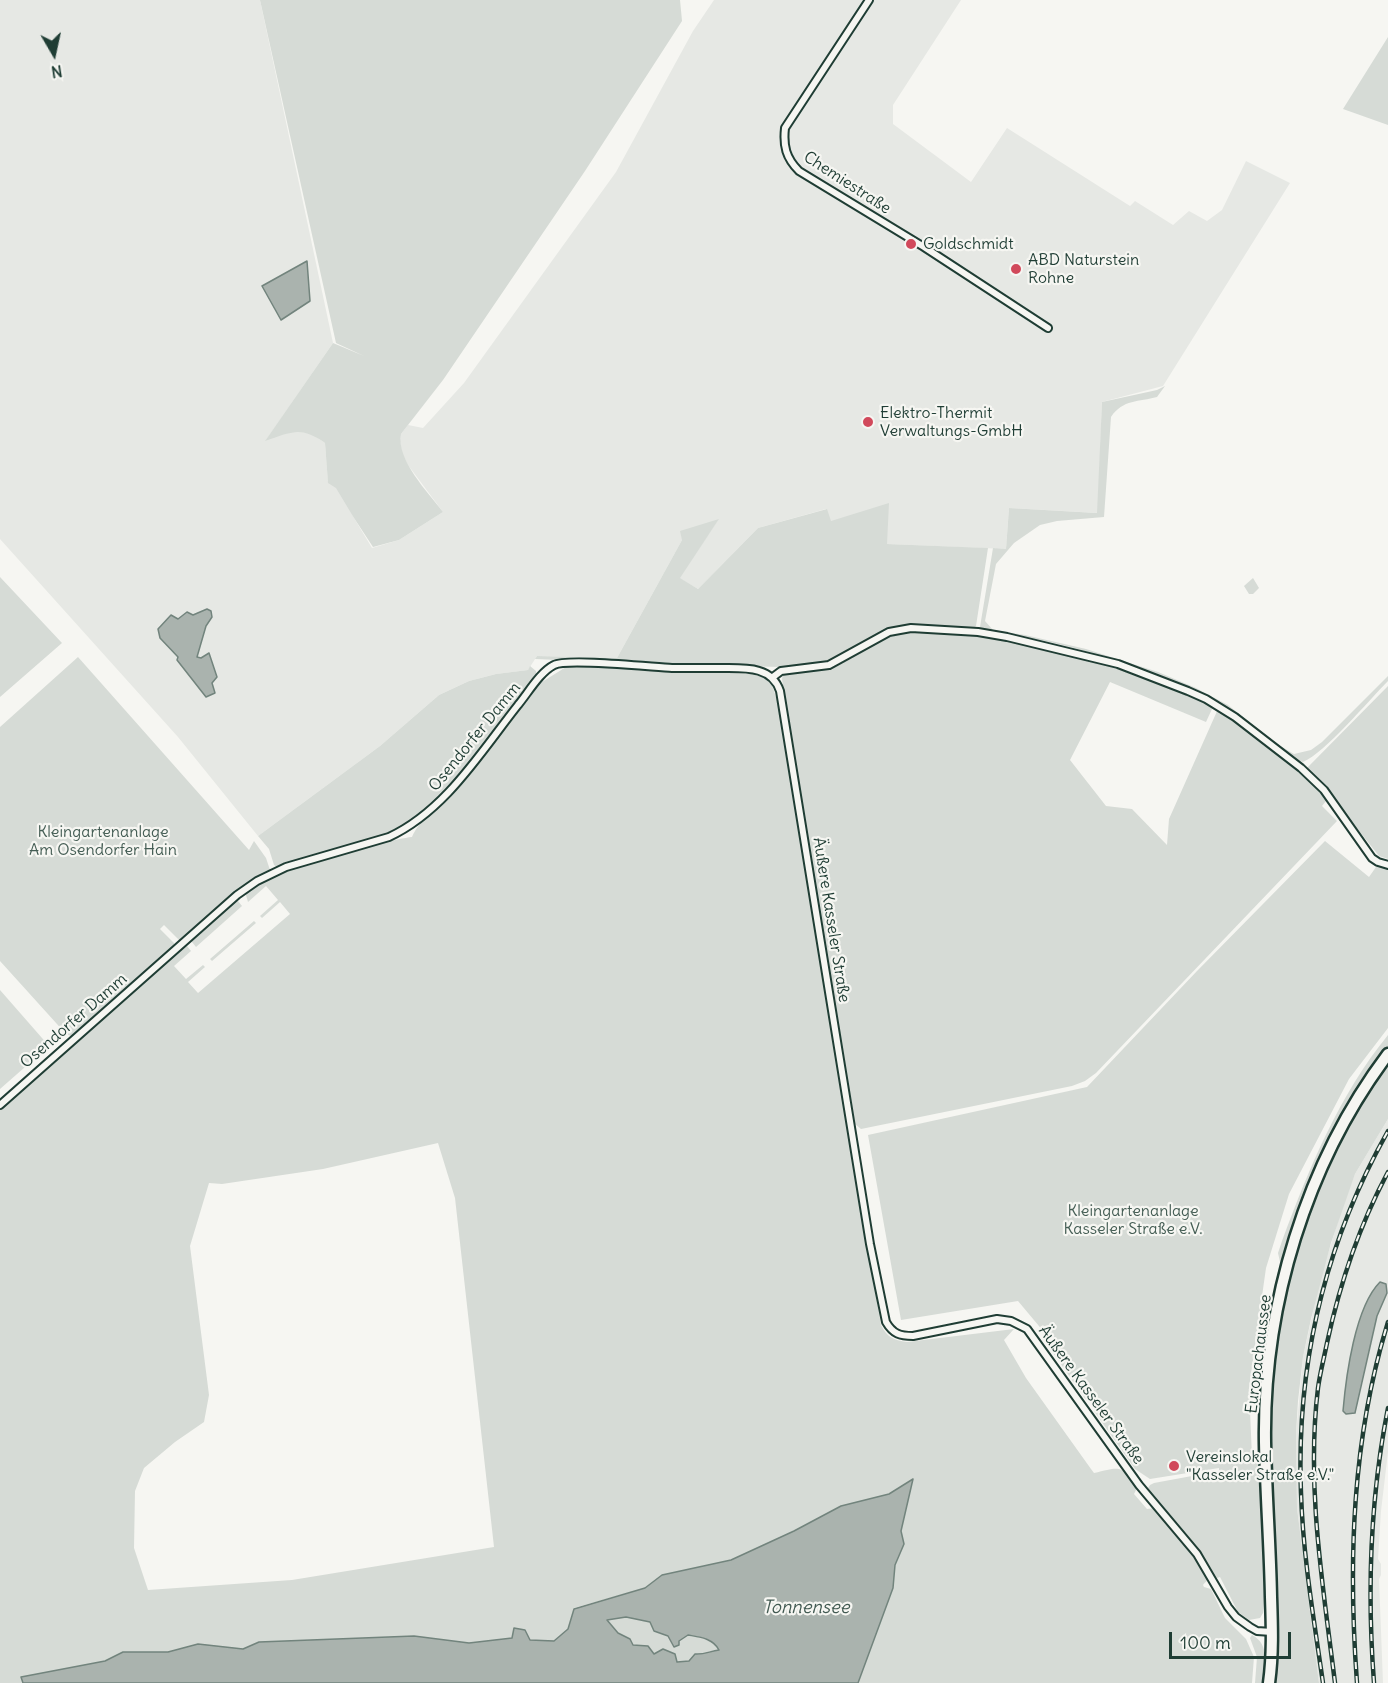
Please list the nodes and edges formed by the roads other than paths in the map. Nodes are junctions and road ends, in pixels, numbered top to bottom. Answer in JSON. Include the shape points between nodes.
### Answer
{"nodes":[{"id":1,"x":869,"y":0,"type":"edge"},
{"id":2,"x":1048,"y":328,"type":"dead end"},
{"id":3,"x":773,"y":677,"type":"junction"},
{"id":4,"x":1388,"y":865,"type":"edge"},
{"id":5,"x":1388,"y":1054,"type":"edge"},
{"id":6,"x":0,"y":1105,"type":"edge"},
{"id":7,"x":1272,"y":1632,"type":"junction"},
{"id":8,"x":1269,"y":1683,"type":"edge"}],
"edges":[{"from":1,"to":2,"type":"street","name":"Chemiestraße","via":[[785,128],[783,143],[790,162]]},
{"from":3,"to":4,"type":"street","via":[[781,671],[829,664],[889,632],[911,628],[1007,637],[1118,664],[1206,699],[1235,717],[1301,768],[1331,799],[1372,858]]},
{"from":3,"to":6,"type":"street","name":"Osendorfer Damm","via":[[760,670],[555,664],[424,817],[388,837],[286,867],[257,881],[226,904]]},
{"from":3,"to":7,"type":"street","name":"Äußere Kasseler Straße","via":[[780,691],[886,1322],[892,1332],[902,1336],[997,1319],[1027,1329],[1139,1485],[1197,1554],[1236,1617],[1250,1628]]},
{"from":5,"to":7,"type":"main road","name":"Europachaussee","via":[[1343,1126],[1313,1190],[1290,1256],[1279,1303],[1270,1354],[1265,1425]]},
{"from":7,"to":8,"type":"main road","name":"Europachaussee"}]}
